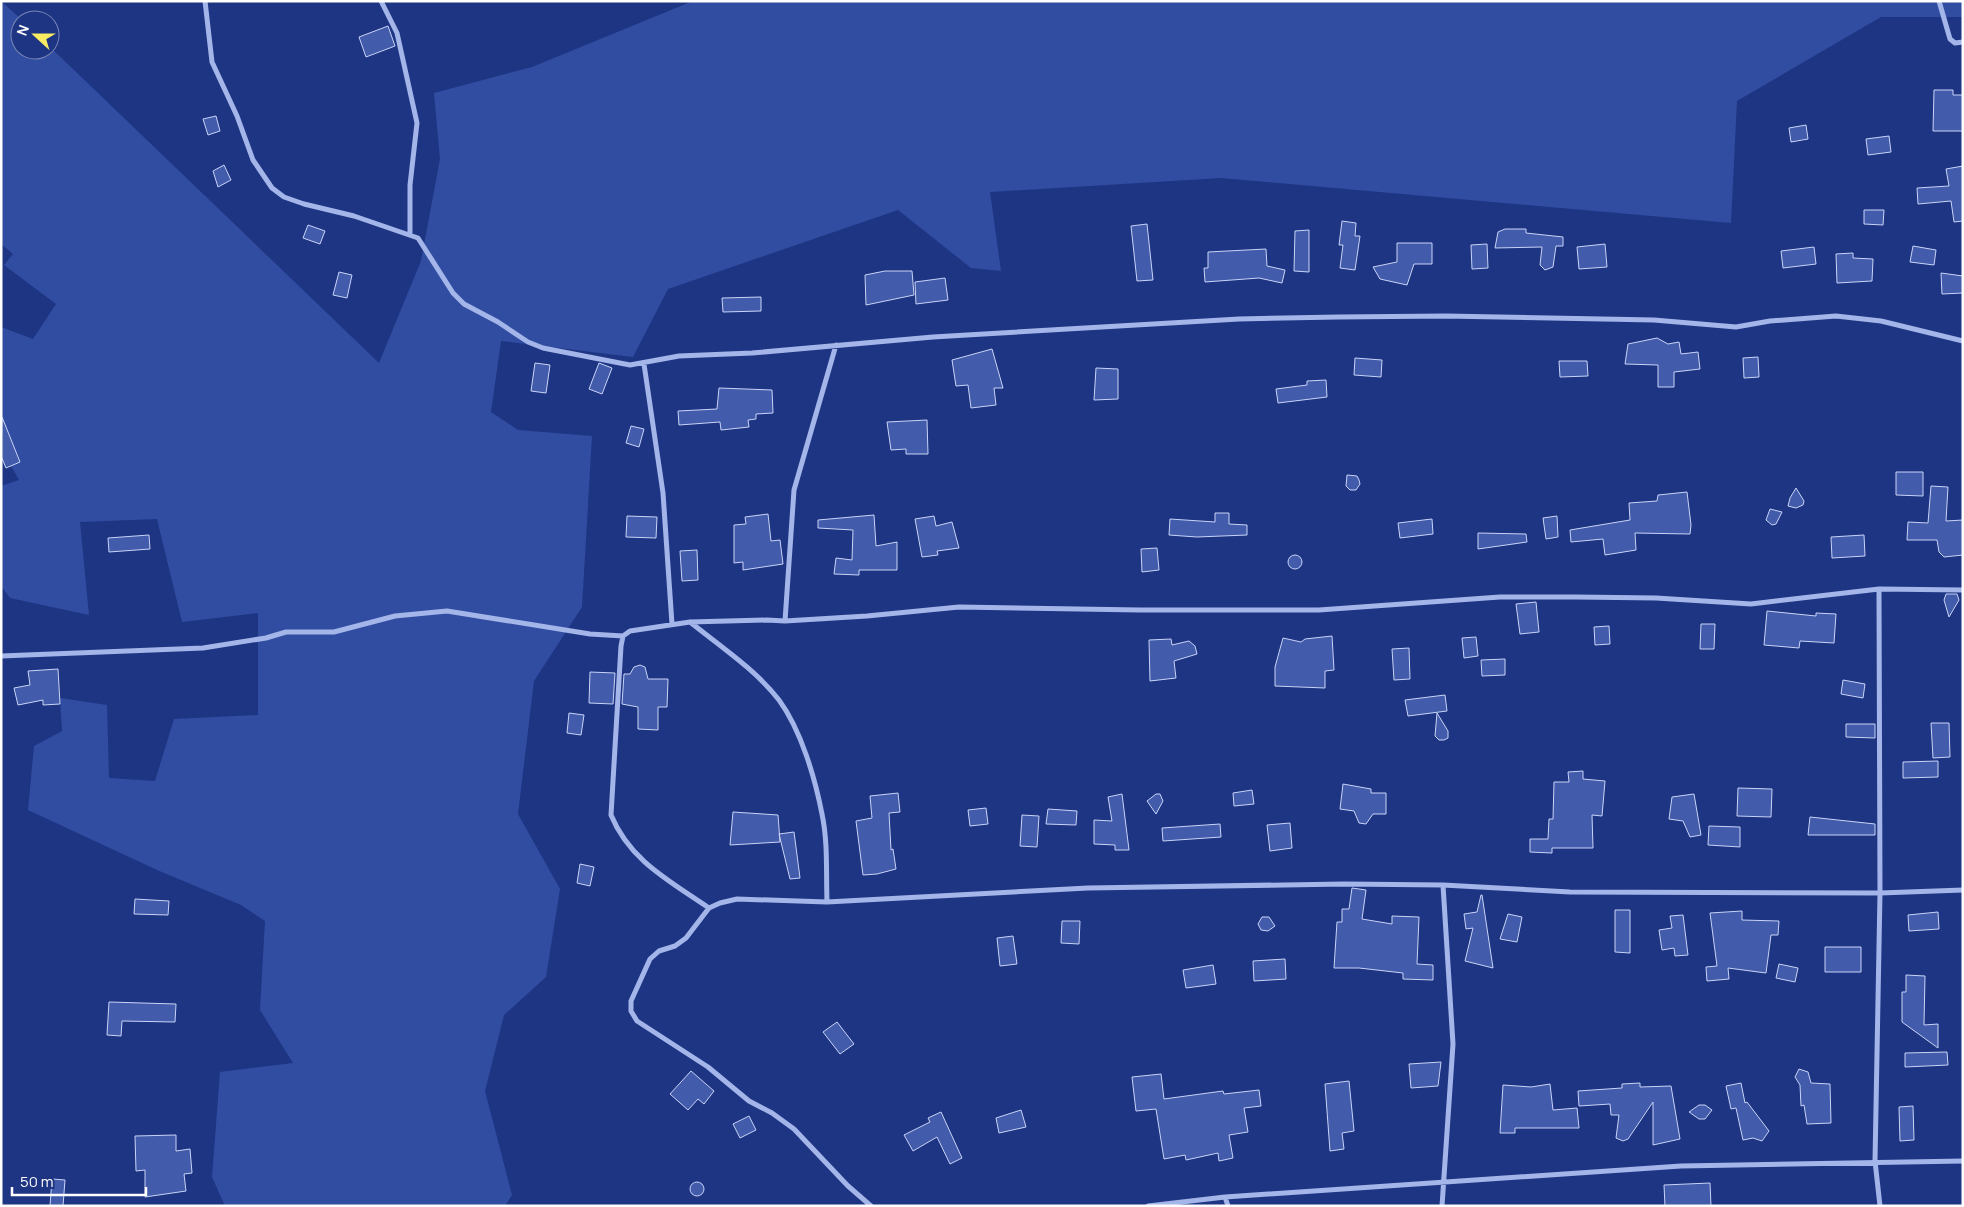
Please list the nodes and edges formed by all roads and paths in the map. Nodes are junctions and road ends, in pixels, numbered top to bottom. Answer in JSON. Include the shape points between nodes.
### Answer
{"nodes":[{"id":1,"x":205,"y":1,"type":"edge"},
{"id":2,"x":381,"y":1,"type":"edge"},
{"id":3,"x":1940,"y":1,"type":"edge"},
{"id":4,"x":1963,"y":42,"type":"edge"},
{"id":5,"x":410,"y":234,"type":"junction"},
{"id":6,"x":1963,"y":341,"type":"edge"},
{"id":7,"x":836,"y":345,"type":"junction"},
{"id":8,"x":644,"y":364,"type":"junction"},
{"id":9,"x":1879,"y":590,"type":"junction"},
{"id":10,"x":1963,"y":590,"type":"edge"},
{"id":11,"x":785,"y":621,"type":"junction"},
{"id":12,"x":690,"y":622,"type":"junction"},
{"id":13,"x":672,"y":624,"type":"junction"},
{"id":14,"x":623,"y":636,"type":"junction"},
{"id":15,"x":1,"y":656,"type":"edge"},
{"id":16,"x":1443,"y":885,"type":"junction"},
{"id":17,"x":1963,"y":890,"type":"edge"},
{"id":18,"x":1880,"y":893,"type":"junction"},
{"id":19,"x":827,"y":902,"type":"junction"},
{"id":20,"x":709,"y":908,"type":"junction"},
{"id":21,"x":1875,"y":1161,"type":"junction"},
{"id":22,"x":1963,"y":1161,"type":"edge"},
{"id":23,"x":1444,"y":1183,"type":"junction"},
{"id":24,"x":1226,"y":1197,"type":"junction"},
{"id":25,"x":871,"y":1206,"type":"edge"},
{"id":26,"x":1148,"y":1206,"type":"edge"},
{"id":27,"x":1228,"y":1206,"type":"edge"},
{"id":28,"x":1442,"y":1206,"type":"edge"},
{"id":29,"x":1880,"y":1206,"type":"edge"}],
"edges":[{"from":1,"to":5,"type":"street","via":[[212,62],[253,160],[272,188],[304,204]]},
{"from":2,"to":5,"type":"street","via":[[397,32],[417,122],[410,185]]},
{"from":3,"to":4,"type":"street","via":[[1950,39],[1955,43]]},
{"from":5,"to":8,"type":"street","via":[[418,238],[453,293],[464,304],[528,342],[543,348],[625,364]]},
{"from":6,"to":7,"type":"street","via":[[1881,321],[1836,316],[1770,320],[1736,327],[1654,320],[1446,316],[1239,319]]},
{"from":7,"to":8,"type":"street","via":[[679,356]]},
{"from":7,"to":11,"type":"street","via":[[794,490]]},
{"from":8,"to":13,"type":"street","via":[[663,493]]},
{"from":9,"to":10,"type":"street"},
{"from":9,"to":11,"type":"street","via":[[1751,604],[1656,598],[1500,597],[1320,610],[959,607]]},
{"from":9,"to":18,"type":"street"},
{"from":11,"to":12,"type":"street"},
{"from":12,"to":13,"type":"street"},
{"from":12,"to":19,"type":"street","via":[[756,677],[779,700],[794,724],[823,815]]},
{"from":13,"to":14,"type":"street","via":[[630,631]]},
{"from":14,"to":15,"type":"street","via":[[590,634],[447,610],[395,616],[334,632],[286,632],[202,648]]},
{"from":14,"to":20,"type":"street","via":[[611,816],[619,834],[647,865]]},
{"from":16,"to":18,"type":"street","via":[[1570,892]]},
{"from":16,"to":19,"type":"street","via":[[1088,888]]},
{"from":16,"to":23,"type":"street","via":[[1453,1044]]},
{"from":17,"to":18,"type":"street"},
{"from":18,"to":21,"type":"street"},
{"from":19,"to":20,"type":"street","via":[[737,900]]},
{"from":20,"to":25,"type":"street","via":[[686,938],[650,959],[638,980],[632,1001],[634,1016],[708,1067],[749,1101],[794,1129]]},
{"from":21,"to":22,"type":"street"},
{"from":21,"to":23,"type":"street","via":[[1680,1166]]},
{"from":21,"to":29,"type":"street"},
{"from":23,"to":24,"type":"street"},
{"from":23,"to":28,"type":"street"},
{"from":24,"to":26,"type":"street"},
{"from":24,"to":27,"type":"street"}]}
